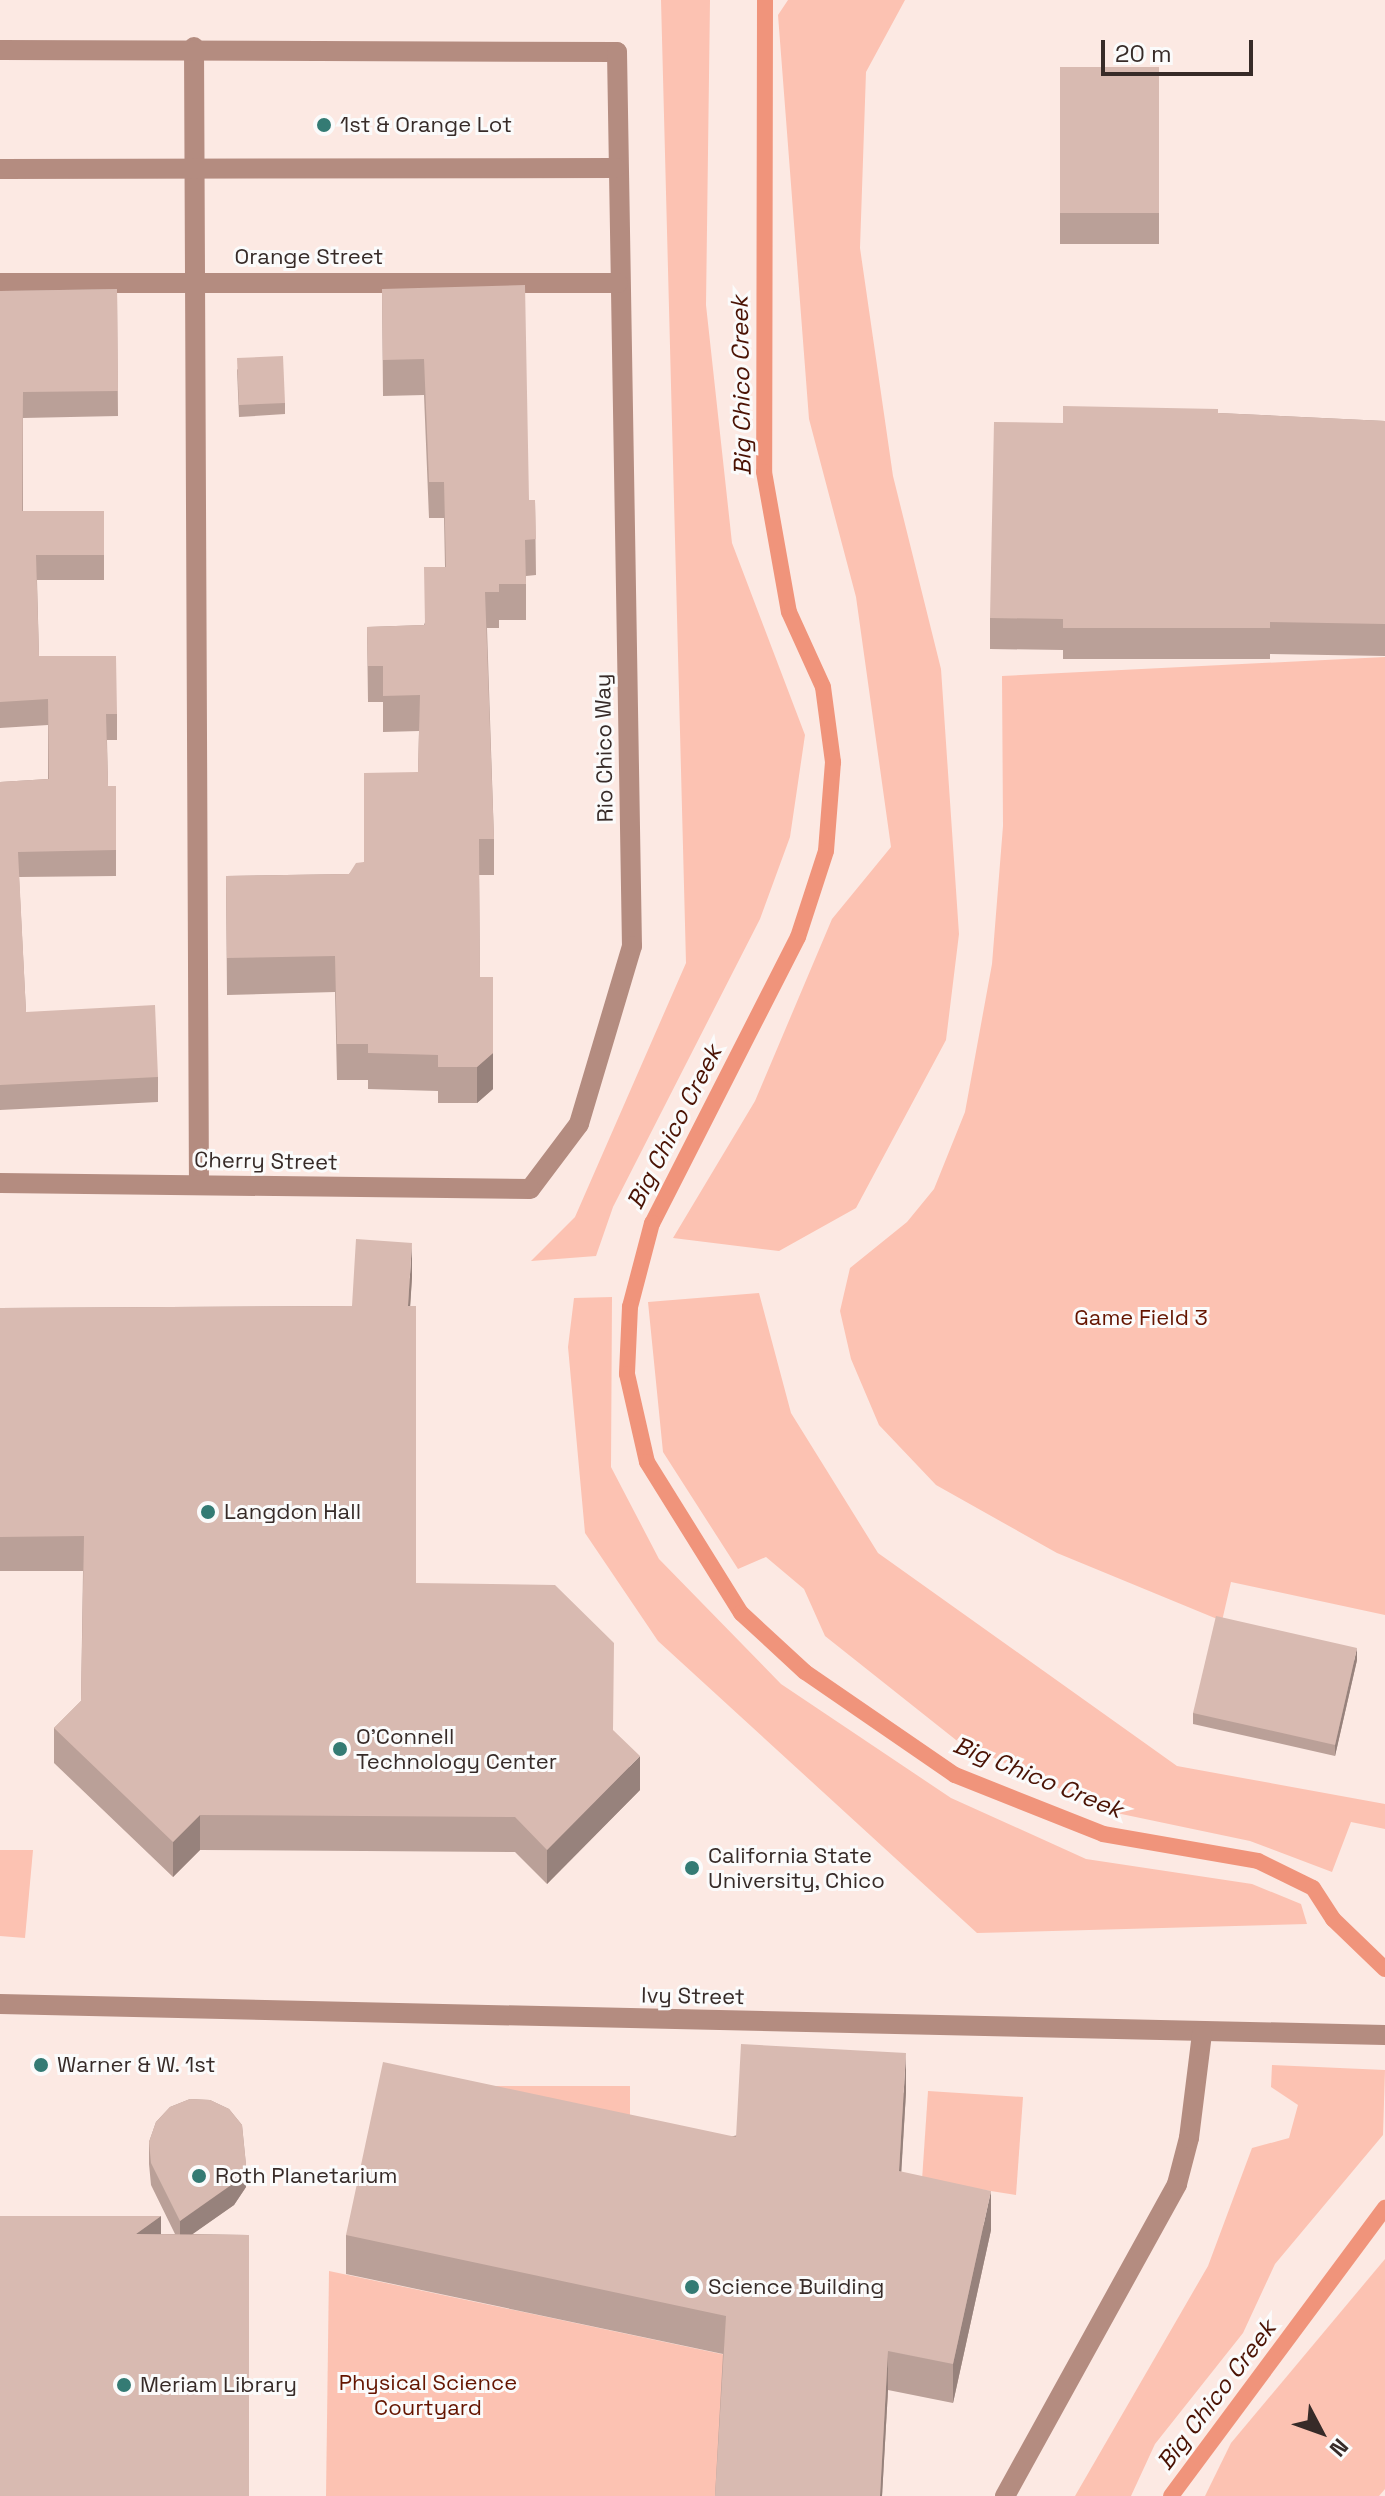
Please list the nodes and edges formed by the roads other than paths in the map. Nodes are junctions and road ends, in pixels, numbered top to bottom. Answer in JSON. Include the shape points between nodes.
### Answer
{"nodes":[{"id":1,"x":194,"y":47,"type":"junction"},
{"id":2,"x":0,"y":50,"type":"edge"},
{"id":3,"x":616,"y":168,"type":"junction"},
{"id":4,"x":0,"y":169,"type":"edge"},
{"id":5,"x":196,"y":169,"type":"junction"},
{"id":6,"x":198,"y":281,"type":"junction"},
{"id":7,"x":0,"y":283,"type":"edge"},
{"id":8,"x":618,"y":283,"type":"junction"},
{"id":9,"x":0,"y":1183,"type":"edge"},
{"id":10,"x":199,"y":1184,"type":"junction"},
{"id":11,"x":530,"y":1189,"type":"joint"},
{"id":12,"x":0,"y":2004,"type":"edge"},
{"id":13,"x":1202,"y":2033,"type":"junction"},
{"id":14,"x":1385,"y":2035,"type":"edge"},
{"id":15,"x":1005,"y":2496,"type":"edge"}],
"edges":[{"from":1,"to":2,"type":"street"},
{"from":1,"to":3,"type":"street","name":"Rio Chico Way","via":[[617,52]]},
{"from":1,"to":5,"type":"street"},
{"from":3,"to":5,"type":"street"},
{"from":3,"to":8,"type":"street","name":"Rio Chico Way"},
{"from":4,"to":5,"type":"street"},
{"from":5,"to":6,"type":"street"},
{"from":6,"to":7,"type":"street","name":"Orange Street"},
{"from":6,"to":8,"type":"street","name":"Orange Street"},
{"from":6,"to":10,"type":"street"},
{"from":8,"to":11,"type":"street","name":"Rio Chico Way","via":[[632,946],[579,1124]]},
{"from":9,"to":10,"type":"street","name":"Cherry Street"},
{"from":10,"to":11,"type":"street","name":"Cherry Street"},
{"from":12,"to":13,"type":"street","name":"Ivy Street"},
{"from":13,"to":14,"type":"street","name":"Ivy Street"},
{"from":13,"to":15,"type":"street","via":[[1189,2138],[1177,2184]]}]}
